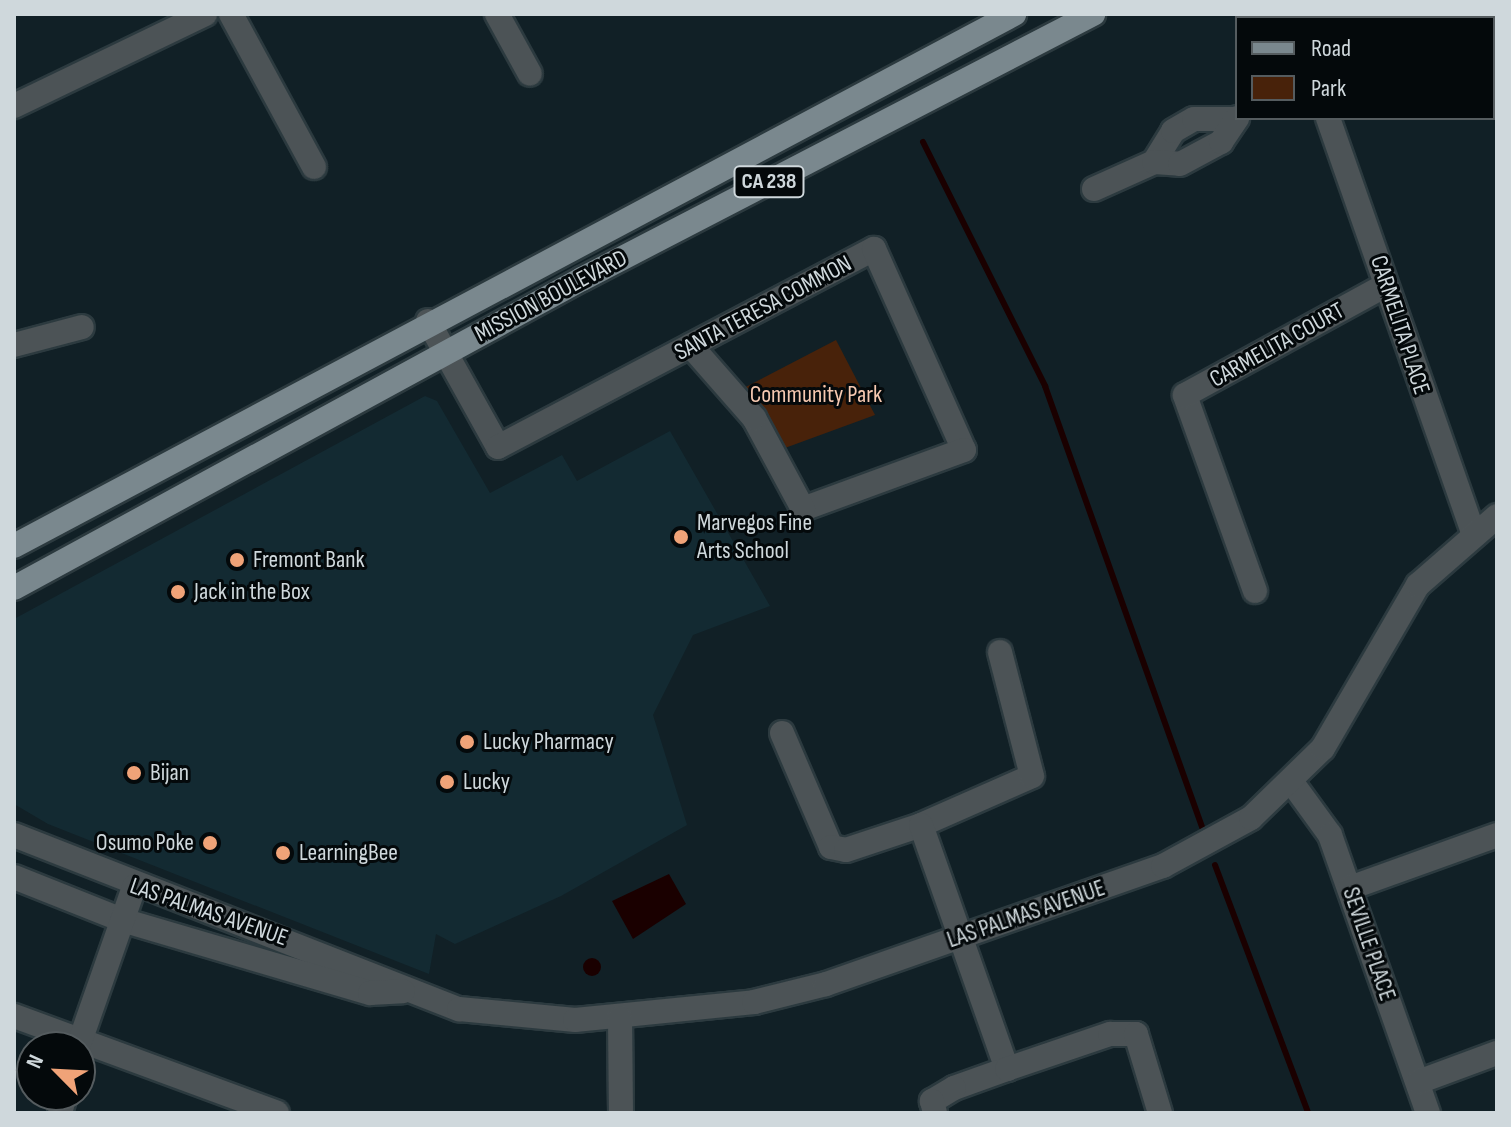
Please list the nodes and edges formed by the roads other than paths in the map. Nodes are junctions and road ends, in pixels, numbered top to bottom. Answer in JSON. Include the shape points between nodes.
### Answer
{"nodes":[{"id":1,"x":205,"y":14,"type":"edge"},
{"id":2,"x":231,"y":14,"type":"edge"},
{"id":3,"x":497,"y":14,"type":"edge"},
{"id":4,"x":1014,"y":14,"type":"edge"},
{"id":5,"x":1093,"y":14,"type":"edge"},
{"id":6,"x":530,"y":74,"type":"dead end"},
{"id":7,"x":14,"y":106,"type":"edge"},
{"id":8,"x":1235,"y":118,"type":"edge"},
{"id":9,"x":1235,"y":120,"type":"edge"},
{"id":10,"x":1329,"y":120,"type":"edge"},
{"id":11,"x":1154,"y":162,"type":"junction"},
{"id":12,"x":314,"y":167,"type":"dead end"},
{"id":13,"x":1094,"y":189,"type":"dead end"},
{"id":14,"x":1384,"y":286,"type":"junction"},
{"id":15,"x":428,"y":321,"type":"junction"},
{"id":16,"x":82,"y":327,"type":"dead end"},
{"id":17,"x":14,"y":345,"type":"edge"},
{"id":18,"x":691,"y":346,"type":"junction"},
{"id":19,"x":446,"y":353,"type":"junction"},
{"id":20,"x":1497,"y":516,"type":"edge"},
{"id":21,"x":1473,"y":531,"type":"junction"},
{"id":22,"x":14,"y":546,"type":"edge"},
{"id":23,"x":14,"y":588,"type":"edge"},
{"id":24,"x":1255,"y":591,"type":"dead end"},
{"id":25,"x":1000,"y":652,"type":"dead end"},
{"id":26,"x":782,"y":733,"type":"dead end"},
{"id":27,"x":1293,"y":784,"type":"junction"},
{"id":28,"x":921,"y":825,"type":"junction"},
{"id":29,"x":14,"y":835,"type":"edge"},
{"id":30,"x":1497,"y":835,"type":"edge"},
{"id":31,"x":14,"y":877,"type":"edge"},
{"id":32,"x":134,"y":887,"type":"junction"},
{"id":33,"x":1350,"y":888,"type":"junction"},
{"id":34,"x":122,"y":920,"type":"junction"},
{"id":35,"x":961,"y":937,"type":"junction"},
{"id":36,"x":403,"y":991,"type":"junction"},
{"id":37,"x":14,"y":1016,"type":"edge"},
{"id":38,"x":620,"y":1018,"type":"junction"},
{"id":39,"x":50,"y":1031,"type":"edge"},
{"id":40,"x":83,"y":1031,"type":"edge"},
{"id":41,"x":96,"y":1049,"type":"edge"},
{"id":42,"x":1497,"y":1053,"type":"edge"},
{"id":43,"x":1007,"y":1069,"type":"junction"},
{"id":44,"x":1418,"y":1082,"type":"junction"},
{"id":45,"x":277,"y":1113,"type":"edge"},
{"id":46,"x":621,"y":1113,"type":"edge"},
{"id":47,"x":935,"y":1113,"type":"edge"},
{"id":48,"x":1160,"y":1113,"type":"edge"},
{"id":49,"x":1428,"y":1113,"type":"edge"}],
"edges":[{"from":1,"to":7,"type":"street"},
{"from":2,"to":12,"type":"street"},
{"from":3,"to":6,"type":"street"},
{"from":4,"to":15,"type":"main road","name":"MISSION BOULEVARD","number":"CA 238"},
{"from":5,"to":19,"type":"main road","name":"MISSION BOULEVARD","number":"CA 238"},
{"from":8,"to":11,"type":"street","via":[[1194,119],[1173,131]]},
{"from":9,"to":11,"type":"street","via":[[1221,142],[1180,164]]},
{"from":10,"to":14,"type":"street","name":"CARMELITA PLACE"},
{"from":11,"to":13,"type":"street"},
{"from":14,"to":21,"type":"street","name":"CARMELITA PLACE"},
{"from":14,"to":24,"type":"street","name":"CARMELITA COURT","via":[[1185,395]]},
{"from":15,"to":19,"type":"street"},
{"from":15,"to":22,"type":"main road","name":"MISSION BOULEVARD","number":"CA 238"},
{"from":16,"to":17,"type":"street"},
{"from":18,"to":18,"type":"street","name":"SANTA TERESA COMMON","via":[[754,418],[803,509],[964,450],[874,249]]},
{"from":18,"to":19,"type":"street","name":"SANTA TERESA COMMON","via":[[498,447]]},
{"from":19,"to":23,"type":"main road","name":"MISSION BOULEVARD","number":"CA 238"},
{"from":20,"to":21,"type":"street","name":"LAS PALMAS AVENUE"},
{"from":21,"to":27,"type":"street","name":"LAS PALMAS AVENUE","via":[[1418,585],[1349,710]]},
{"from":25,"to":28,"type":"street","via":[[1032,776]]},
{"from":26,"to":28,"type":"street","via":[[831,847],[846,850]]},
{"from":27,"to":33,"type":"street","name":"SEVILLE PLACE","via":[[1330,835]]},
{"from":27,"to":35,"type":"street","name":"LAS PALMAS AVENUE","via":[[1251,818],[1163,866]]},
{"from":28,"to":35,"type":"street"},
{"from":29,"to":32,"type":"street","name":"LAS PALMAS AVENUE"},
{"from":30,"to":33,"type":"street"},
{"from":31,"to":34,"type":"street","name":"LAS PALMAS AVENUE"},
{"from":32,"to":34,"type":"street"},
{"from":32,"to":36,"type":"street","name":"LAS PALMAS AVENUE","via":[[376,970]]},
{"from":33,"to":44,"type":"street","name":"SEVILLE PLACE"},
{"from":34,"to":36,"type":"street","name":"LAS PALMAS AVENUE","via":[[370,993]]},
{"from":34,"to":40,"type":"street"},
{"from":35,"to":38,"type":"street","name":"LAS PALMAS AVENUE","via":[[754,1002]]},
{"from":35,"to":43,"type":"street"},
{"from":36,"to":38,"type":"street","name":"LAS PALMAS AVENUE","via":[[492,1016]]},
{"from":37,"to":39,"type":"street"},
{"from":38,"to":46,"type":"street"},
{"from":41,"to":45,"type":"street"},
{"from":42,"to":44,"type":"street"},
{"from":43,"to":47,"type":"street","via":[[932,1101]]},
{"from":43,"to":48,"type":"street","via":[[1110,1034],[1136,1034]]},
{"from":44,"to":49,"type":"street","name":"SEVILLE PLACE"}]}
